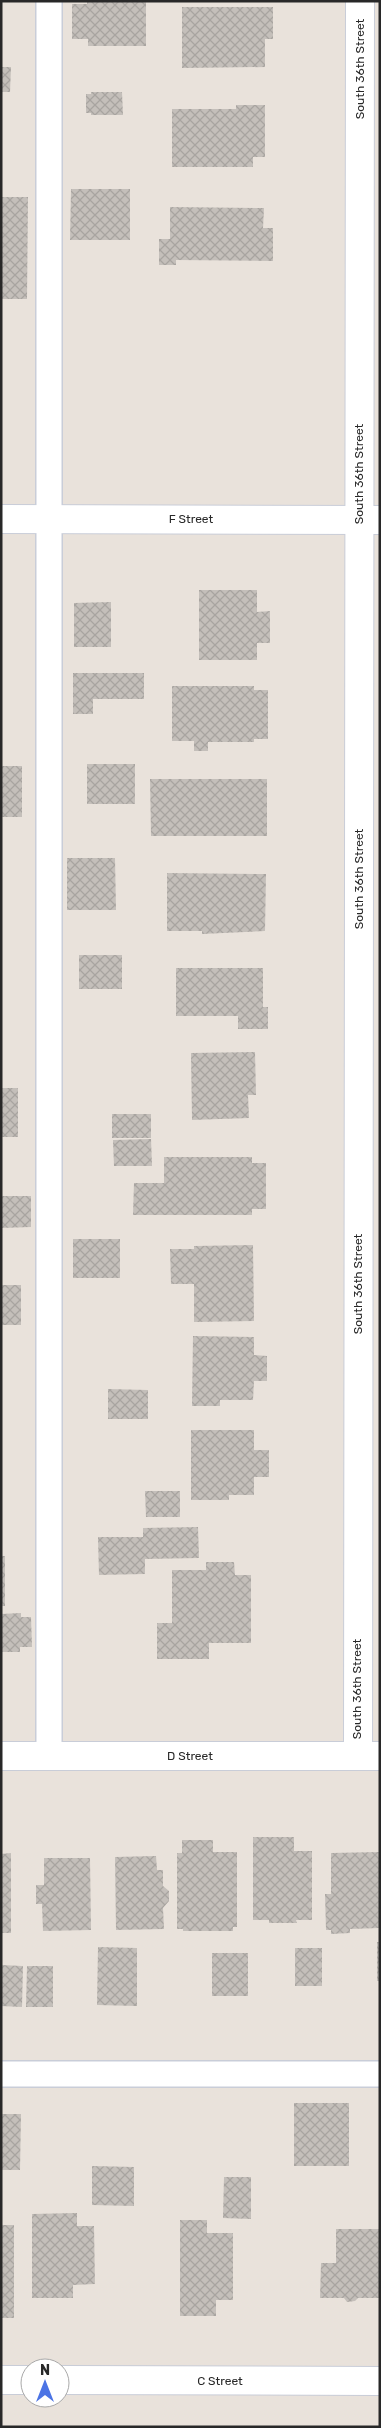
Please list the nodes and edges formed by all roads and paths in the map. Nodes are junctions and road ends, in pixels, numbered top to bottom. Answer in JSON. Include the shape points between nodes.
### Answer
{"nodes":[{"id":1,"x":49,"y":1,"type":"edge"},
{"id":2,"x":360,"y":1,"type":"edge"},
{"id":3,"x":1,"y":519,"type":"edge"},
{"id":4,"x":50,"y":519,"type":"junction"},
{"id":5,"x":370,"y":520,"type":"edge"},
{"id":6,"x":1,"y":1756,"type":"edge"},
{"id":7,"x":49,"y":1756,"type":"junction"},
{"id":8,"x":369,"y":1756,"type":"edge"},
{"id":9,"x":1,"y":2074,"type":"edge"},
{"id":10,"x":380,"y":2074,"type":"edge"},
{"id":11,"x":1,"y":2380,"type":"edge"},
{"id":12,"x":20,"y":2380,"type":"edge"},
{"id":13,"x":70,"y":2380,"type":"edge"},
{"id":14,"x":380,"y":2381,"type":"edge"}],
"edges":[{"from":1,"to":4,"type":"lane"},
{"from":2,"to":5,"type":"street","name":"South 36th Street"},
{"from":3,"to":4,"type":"street","name":"F Street"},
{"from":4,"to":5,"type":"street","name":"F Street"},
{"from":4,"to":7,"type":"lane"},
{"from":5,"to":8,"type":"street","name":"South 36th Street"},
{"from":6,"to":7,"type":"street","name":"D Street"},
{"from":7,"to":8,"type":"street","name":"D Street"},
{"from":9,"to":10,"type":"lane"},
{"from":11,"to":12,"type":"street"},
{"from":13,"to":14,"type":"street","name":"C Street"}]}
